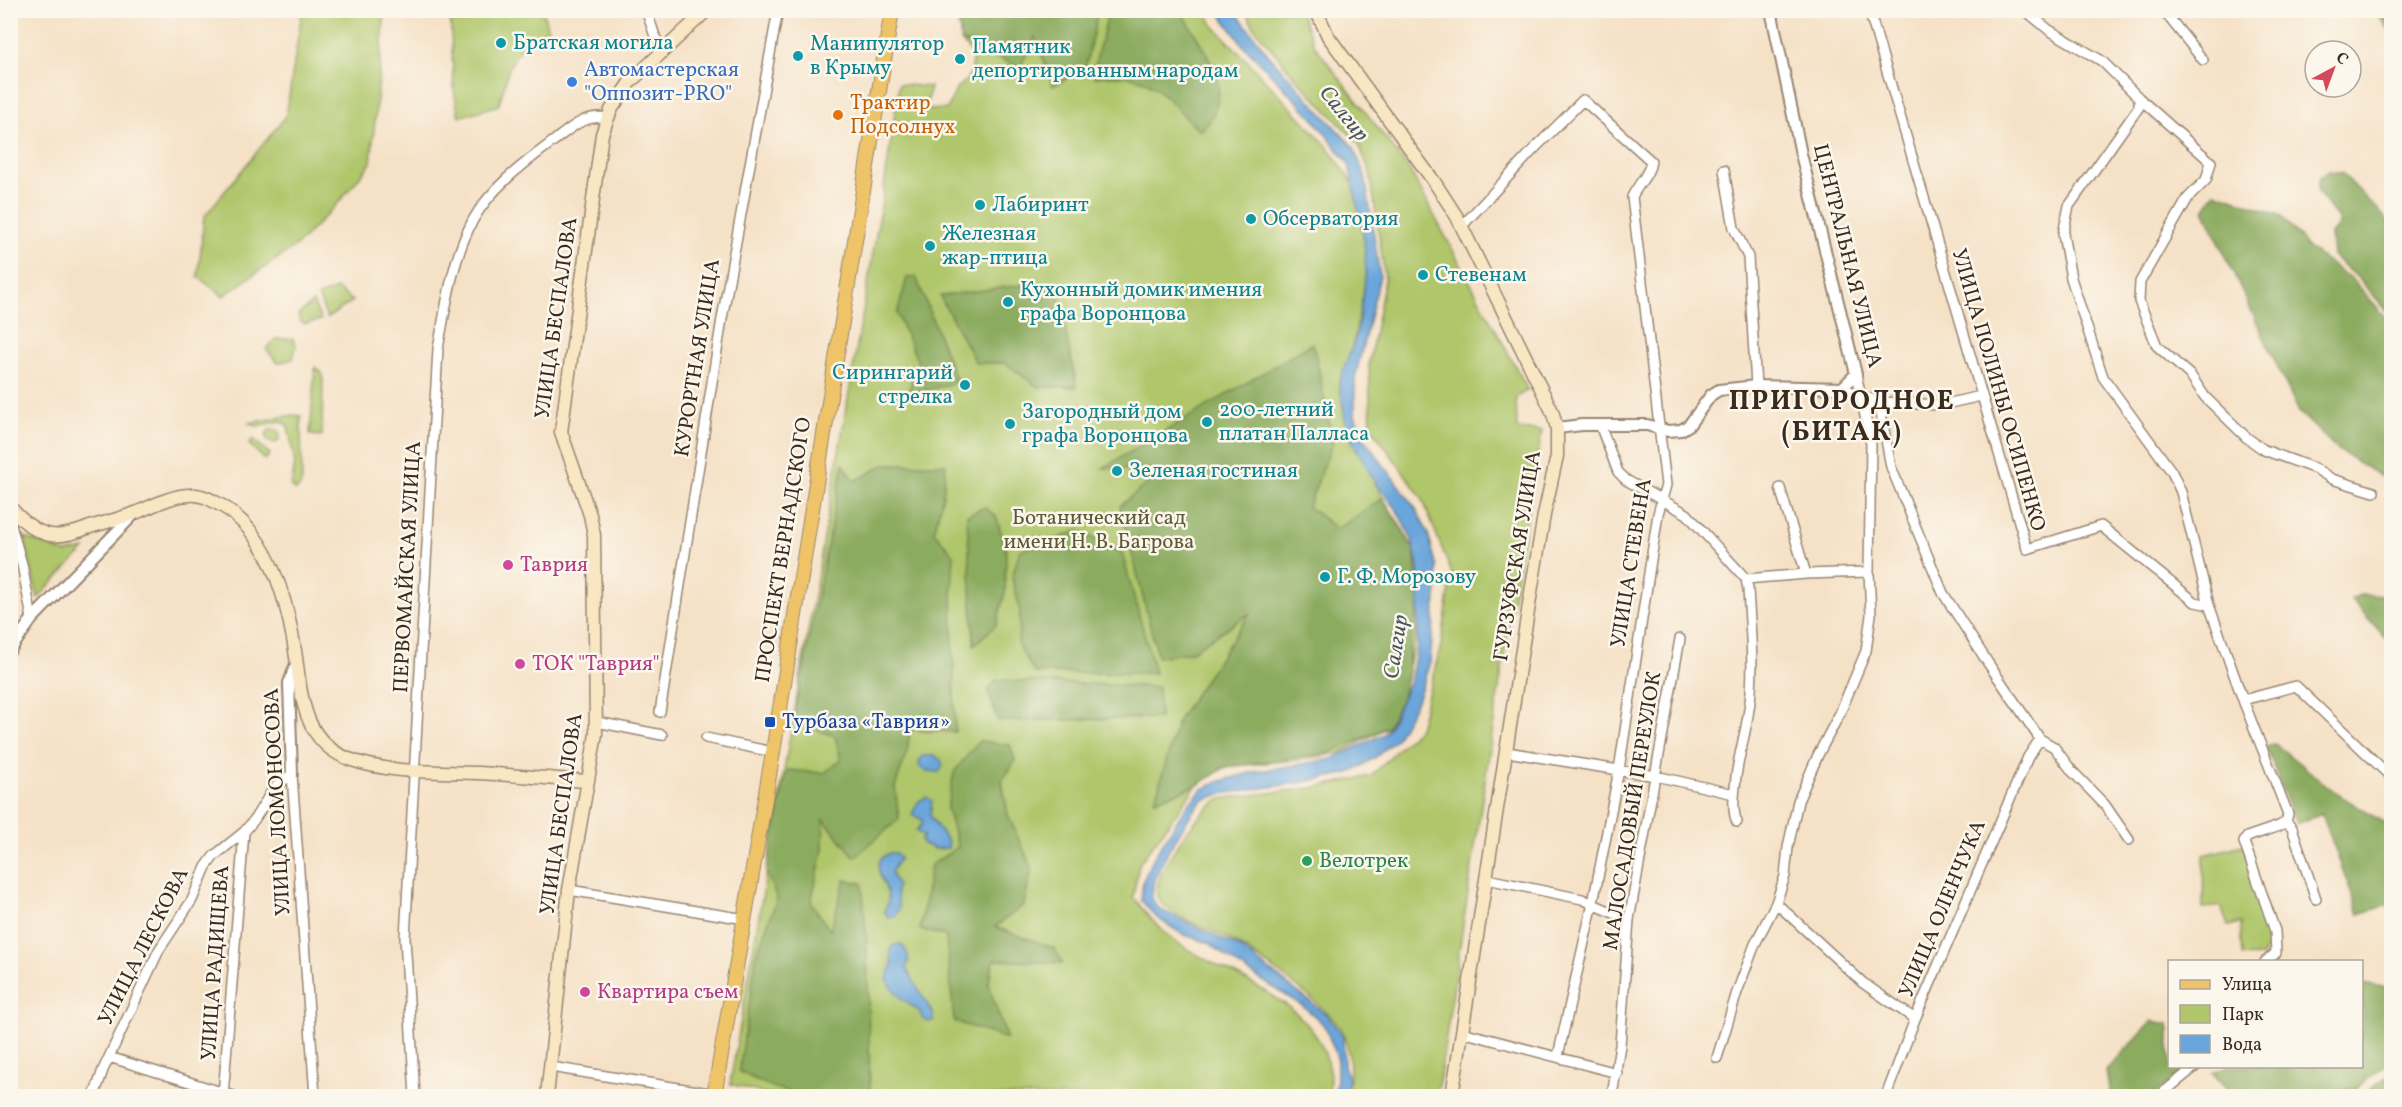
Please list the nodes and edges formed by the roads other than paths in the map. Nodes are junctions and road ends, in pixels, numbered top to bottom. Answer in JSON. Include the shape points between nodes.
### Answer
{"nodes":[{"id":1,"x":646,"y":10,"type":"edge"},
{"id":2,"x":707,"y":10,"type":"edge"},
{"id":3,"x":778,"y":10,"type":"edge"},
{"id":4,"x":892,"y":10,"type":"edge"},
{"id":5,"x":1316,"y":10,"type":"edge"},
{"id":6,"x":1771,"y":10,"type":"edge"},
{"id":7,"x":1869,"y":10,"type":"edge"},
{"id":8,"x":2025,"y":10,"type":"edge"},
{"id":9,"x":2163,"y":10,"type":"edge"},
{"id":10,"x":664,"y":49,"type":"junction"},
{"id":11,"x":2203,"y":60,"type":"dead end"},
{"id":12,"x":2139,"y":98,"type":"junction"},
{"id":13,"x":608,"y":118,"type":"junction"},
{"id":14,"x":1724,"y":170,"type":"dead end"},
{"id":15,"x":1462,"y":226,"type":"junction"},
{"id":16,"x":1856,"y":374,"type":"junction"},
{"id":17,"x":1756,"y":386,"type":"junction"},
{"id":18,"x":1842,"y":388,"type":"junction"},
{"id":19,"x":1861,"y":394,"type":"junction"},
{"id":20,"x":1981,"y":396,"type":"junction"},
{"id":21,"x":1879,"y":402,"type":"junction"},
{"id":22,"x":1864,"y":410,"type":"junction"},
{"id":23,"x":1600,"y":425,"type":"junction"},
{"id":24,"x":1658,"y":427,"type":"junction"},
{"id":25,"x":1557,"y":428,"type":"junction"},
{"id":26,"x":1780,"y":488,"type":"dead end"},
{"id":27,"x":2374,"y":492,"type":"dead end"},
{"id":28,"x":1662,"y":499,"type":"junction"},
{"id":29,"x":10,"y":507,"type":"edge"},
{"id":30,"x":135,"y":513,"type":"junction"},
{"id":31,"x":10,"y":522,"type":"edge"},
{"id":32,"x":1869,"y":572,"type":"junction"},
{"id":33,"x":1806,"y":574,"type":"junction"},
{"id":34,"x":1746,"y":579,"type":"junction"},
{"id":35,"x":2209,"y":605,"type":"junction"},
{"id":36,"x":32,"y":619,"type":"junction"},
{"id":37,"x":1680,"y":639,"type":"dead end"},
{"id":38,"x":10,"y":650,"type":"edge"},
{"id":39,"x":296,"y":663,"type":"junction"},
{"id":40,"x":2243,"y":700,"type":"junction"},
{"id":41,"x":660,"y":712,"type":"dead end"},
{"id":42,"x":597,"y":722,"type":"junction"},
{"id":43,"x":662,"y":735,"type":"dead end"},
{"id":44,"x":706,"y":738,"type":"dead end"},
{"id":45,"x":2040,"y":739,"type":"junction"},
{"id":46,"x":773,"y":752,"type":"junction"},
{"id":47,"x":1507,"y":752,"type":"junction"},
{"id":48,"x":1619,"y":770,"type":"junction"},
{"id":49,"x":416,"y":771,"type":"junction"},
{"id":50,"x":292,"y":774,"type":"junction"},
{"id":51,"x":1656,"y":776,"type":"junction"},
{"id":52,"x":2391,"y":778,"type":"edge"},
{"id":53,"x":588,"y":781,"type":"junction"},
{"id":54,"x":1734,"y":794,"type":"junction"},
{"id":55,"x":1737,"y":822,"type":"dead end"},
{"id":56,"x":2286,"y":822,"type":"junction"},
{"id":57,"x":244,"y":832,"type":"junction"},
{"id":58,"x":2129,"y":840,"type":"dead end"},
{"id":59,"x":1487,"y":879,"type":"junction"},
{"id":60,"x":569,"y":891,"type":"junction"},
{"id":61,"x":2316,"y":899,"type":"dead end"},
{"id":62,"x":1593,"y":903,"type":"junction"},
{"id":63,"x":1776,"y":903,"type":"junction"},
{"id":64,"x":745,"y":919,"type":"junction"},
{"id":65,"x":1629,"y":920,"type":"junction"},
{"id":66,"x":2267,"y":960,"type":"edge"},
{"id":67,"x":1915,"y":1019,"type":"junction"},
{"id":68,"x":1462,"y":1032,"type":"junction"},
{"id":69,"x":1558,"y":1056,"type":"junction"},
{"id":70,"x":109,"y":1057,"type":"junction"},
{"id":71,"x":1717,"y":1058,"type":"dead end"},
{"id":72,"x":551,"y":1067,"type":"junction"},
{"id":73,"x":2194,"y":1068,"type":"edge"},
{"id":74,"x":1617,"y":1073,"type":"junction"},
{"id":75,"x":223,"y":1095,"type":"edge"},
{"id":76,"x":715,"y":1095,"type":"edge"},
{"id":77,"x":94,"y":1096,"type":"edge"},
{"id":78,"x":234,"y":1096,"type":"edge"},
{"id":79,"x":315,"y":1096,"type":"edge"},
{"id":80,"x":415,"y":1096,"type":"edge"},
{"id":81,"x":547,"y":1096,"type":"edge"},
{"id":82,"x":1452,"y":1096,"type":"edge"},
{"id":83,"x":1612,"y":1096,"type":"edge"},
{"id":84,"x":1886,"y":1096,"type":"edge"},
{"id":85,"x":2159,"y":1096,"type":"edge"}],
"edges":[{"from":1,"to":10,"type":"street","via":[[656,39]]},
{"from":2,"to":10,"type":"main road","name":"УЛИЦА БЕСПАЛОВА"},
{"from":3,"to":41,"type":"street","name":"КУРОРТНАЯ УЛИЦА","via":[[722,319]]},
{"from":4,"to":46,"type":"main road","name":"ПРОСПЕКТ ВЕРНАДСКОГО"},
{"from":5,"to":15,"type":"main road","name":"ГУРЗУФСКАЯ УЛИЦА","via":[[1328,36]]},
{"from":6,"to":16,"type":"street","name":"ЦЕНТРАЛЬНАЯ УЛИЦА","via":[[1801,154]]},
{"from":7,"to":20,"type":"street","name":"УЛИЦА ПОЛИНЫ ОСИПЕНКО"},
{"from":8,"to":12,"type":"street","via":[[2049,30],[2102,62]]},
{"from":9,"to":11,"type":"street"},
{"from":10,"to":13,"type":"main road","name":"УЛИЦА БЕСПАЛОВА","via":[[620,93]]},
{"from":12,"to":27,"type":"street","via":[[2211,162],[2206,180],[2188,198],[2140,282],[2139,301],[2157,346],[2191,376],[2205,397],[2246,437],[2264,450]]},
{"from":12,"to":35,"type":"street","via":[[2139,107],[2068,206],[2063,234],[2071,278],[2103,377],[2172,472],[2181,492]]},
{"from":13,"to":42,"type":"main road","name":"УЛИЦА БЕСПАЛОВА","via":[[602,134],[561,432],[594,535]]},
{"from":13,"to":49,"type":"street","name":"ПЕРВОМАЙСКАЯ УЛИЦА","via":[[582,120],[526,162],[473,219],[459,251],[438,350]]},
{"from":14,"to":17,"type":"street","via":[[1734,228],[1748,257]]},
{"from":15,"to":24,"type":"street","name":"УЛИЦА СТЕВЕНА","via":[[1583,100],[1651,161],[1632,197]]},
{"from":15,"to":25,"type":"main road","name":"ГУРЗУФСКАЯ УЛИЦА","via":[[1536,376]]},
{"from":16,"to":18,"type":"street"},
{"from":16,"to":19,"type":"street","name":"ЦЕНТРАЛЬНАЯ УЛИЦА"},
{"from":17,"to":18,"type":"street"},
{"from":17,"to":24,"type":"street","via":[[1711,394],[1681,430]]},
{"from":18,"to":19,"type":"street"},
{"from":19,"to":21,"type":"street"},
{"from":19,"to":22,"type":"street","name":"ЦЕНТРАЛЬНАЯ УЛИЦА"},
{"from":20,"to":21,"type":"street","via":[[1941,405]]},
{"from":20,"to":35,"type":"street","name":"УЛИЦА ПОЛИНЫ ОСИПЕНКО","via":[[2027,549],[2101,526],[2195,602]]},
{"from":21,"to":22,"type":"street"},
{"from":21,"to":45,"type":"street","via":[[1892,467],[1943,593]]},
{"from":22,"to":32,"type":"street","name":"ЦЕНТРАЛЬНАЯ УЛИЦА","via":[[1871,444]]},
{"from":23,"to":24,"type":"street"},
{"from":23,"to":25,"type":"street"},
{"from":23,"to":28,"type":"street","via":[[1618,472]]},
{"from":24,"to":28,"type":"street","name":"УЛИЦА СТЕВЕНА","via":[[1666,485]]},
{"from":25,"to":47,"type":"main road","name":"ГУРЗУФСКАЯ УЛИЦА","via":[[1557,456],[1532,581]]},
{"from":26,"to":33,"type":"street"},
{"from":28,"to":34,"type":"street","via":[[1687,514]]},
{"from":28,"to":48,"type":"street","name":"УЛИЦА СТЕВЕНА"},
{"from":29,"to":30,"type":"main road","name":"УЛИЦА ЛОМОНОСОВА","via":[[34,528],[50,535],[70,534]]},
{"from":30,"to":36,"type":"street"},
{"from":30,"to":39,"type":"main road","name":"УЛИЦА ЛОМОНОСОВА","via":[[190,494],[216,502],[233,514],[264,550],[272,566],[283,594]]},
{"from":31,"to":36,"type":"street"},
{"from":32,"to":33,"type":"street"},
{"from":32,"to":63,"type":"street","name":"ЦЕНТРАЛЬНАЯ УЛИЦА","via":[[1871,615],[1866,651],[1798,801],[1785,876]]},
{"from":33,"to":34,"type":"street"},
{"from":34,"to":54,"type":"street","via":[[1752,680]]},
{"from":35,"to":40,"type":"street"},
{"from":36,"to":38,"type":"street"},
{"from":37,"to":51,"type":"street","name":"МАЛОСАДОВЫЙ ПЕРЕУЛОК"},
{"from":39,"to":49,"type":"main road","via":[[300,695],[316,736],[348,758]]},
{"from":39,"to":50,"type":"street","name":"УЛИЦА ЛОМОНОСОВА","via":[[289,683]]},
{"from":40,"to":52,"type":"street","via":[[2296,686]]},
{"from":40,"to":56,"type":"street","via":[[2288,814]]},
{"from":42,"to":43,"type":"street"},
{"from":42,"to":53,"type":"main road","name":"УЛИЦА БЕСПАЛОВА"},
{"from":44,"to":46,"type":"street"},
{"from":45,"to":58,"type":"street","via":[[2054,747],[2105,805]]},
{"from":45,"to":67,"type":"street","name":"УЛИЦА ОЛЕНЧУКА","via":[[2028,757]]},
{"from":46,"to":64,"type":"main road","name":"ПРОСПЕКТ ВЕРНАДСКОГО"},
{"from":47,"to":48,"type":"street"},
{"from":47,"to":59,"type":"main road","name":"ГУРЗУФСКАЯ УЛИЦА"},
{"from":48,"to":51,"type":"street"},
{"from":48,"to":62,"type":"street","name":"УЛИЦА СТЕВЕНА"},
{"from":49,"to":53,"type":"main road"},
{"from":49,"to":80,"type":"street","name":"ПЕРВОМАЙСКАЯ УЛИЦА","via":[[405,938]]},
{"from":50,"to":57,"type":"street","name":"УЛИЦА ЛЕСКОВА","via":[[274,788]]},
{"from":50,"to":79,"type":"street","name":"УЛИЦА ЛОМОНОСОВА"},
{"from":51,"to":54,"type":"street"},
{"from":51,"to":65,"type":"street","name":"МАЛОСАДОВЫЙ ПЕРЕУЛОК"},
{"from":53,"to":60,"type":"main road","name":"УЛИЦА БЕСПАЛОВА"},
{"from":54,"to":55,"type":"street","via":[[1733,815]]},
{"from":56,"to":61,"type":"street","via":[[2292,828]]},
{"from":56,"to":66,"type":"street","via":[[2247,837],[2244,842],[2275,931],[2276,953]]},
{"from":57,"to":70,"type":"street","name":"УЛИЦА ЛЕСКОВА","via":[[206,867],[192,900],[159,950]]},
{"from":57,"to":75,"type":"street","name":"УЛИЦА РАДИЩЕВА"},
{"from":59,"to":62,"type":"street"},
{"from":59,"to":68,"type":"main road","name":"ГУРЗУФСКАЯ УЛИЦА"},
{"from":60,"to":64,"type":"street"},
{"from":60,"to":72,"type":"main road","name":"УЛИЦА БЕСПАЛОВА"},
{"from":62,"to":65,"type":"street"},
{"from":62,"to":69,"type":"street","name":"УЛИЦА СТЕВЕНА"},
{"from":63,"to":67,"type":"street","via":[[1863,983]]},
{"from":63,"to":71,"type":"street","name":"ЦЕНТРАЛЬНАЯ УЛИЦА","via":[[1755,944]]},
{"from":64,"to":76,"type":"main road","name":"ПРОСПЕКТ ВЕРНАДСКОГО"},
{"from":65,"to":74,"type":"street","name":"МАЛОСАДОВЫЙ ПЕРЕУЛОК"},
{"from":67,"to":84,"type":"street","name":"УЛИЦА ОЛЕНЧУКА"},
{"from":68,"to":69,"type":"street"},
{"from":68,"to":82,"type":"main road","name":"ГУРЗУФСКАЯ УЛИЦА"},
{"from":69,"to":74,"type":"street"},
{"from":70,"to":75,"type":"street"},
{"from":70,"to":77,"type":"street","name":"УЛИЦА ЛЕСКОВА"},
{"from":72,"to":76,"type":"street"},
{"from":72,"to":81,"type":"main road","name":"УЛИЦА БЕСПАЛОВА"},
{"from":73,"to":85,"type":"street"},
{"from":74,"to":83,"type":"street","name":"МАЛОСАДОВЫЙ ПЕРЕУЛОК"},
{"from":75,"to":78,"type":"street"}]}
